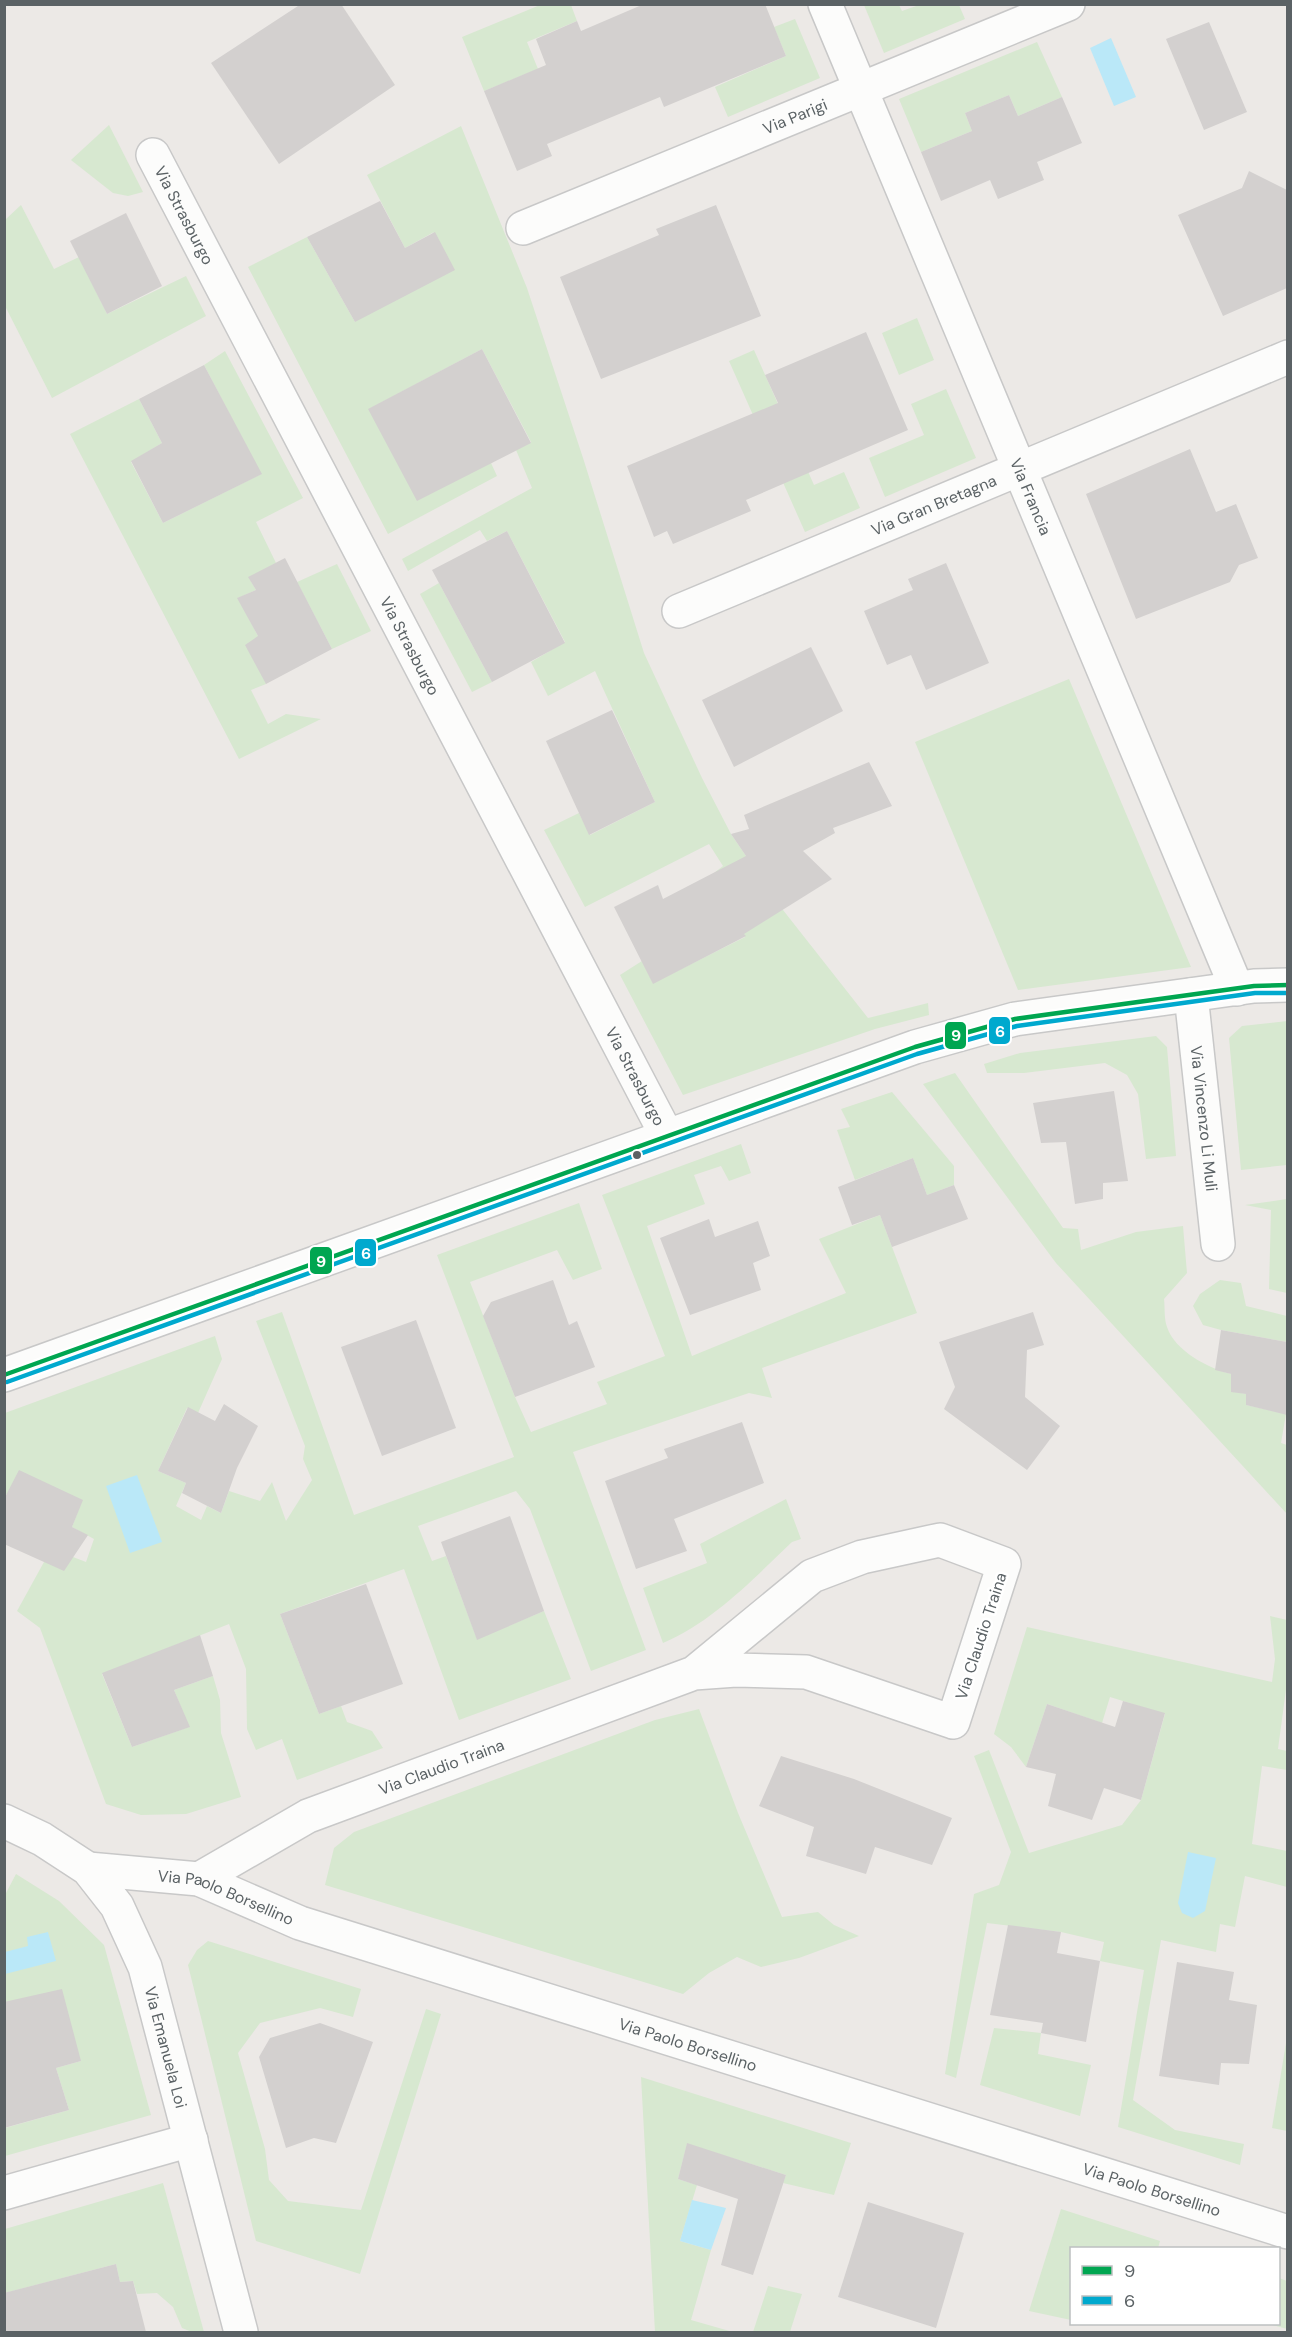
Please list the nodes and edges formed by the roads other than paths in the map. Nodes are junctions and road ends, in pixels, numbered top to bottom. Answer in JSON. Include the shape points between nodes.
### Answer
{"nodes":[{"id":1,"x":825,"y":4,"type":"edge"},
{"id":2,"x":1068,"y":4,"type":"edge"},
{"id":3,"x":860,"y":88,"type":"junction"},
{"id":4,"x":153,"y":155,"type":"dead end"},
{"id":5,"x":523,"y":228,"type":"dead end"},
{"id":6,"x":1287,"y":357,"type":"edge"},
{"id":7,"x":1020,"y":469,"type":"junction"},
{"id":8,"x":679,"y":611,"type":"dead end"},
{"id":9,"x":1269,"y":984,"type":"edge"},
{"id":10,"x":1191,"y":995,"type":"junction"},
{"id":11,"x":667,"y":1136,"type":"junction"},
{"id":12,"x":1218,"y":1244,"type":"dead end"},
{"id":13,"x":4,"y":1375,"type":"edge"},
{"id":14,"x":694,"y":1673,"type":"junction"},
{"id":15,"x":4,"y":1821,"type":"edge"},
{"id":16,"x":88,"y":1869,"type":"junction"},
{"id":17,"x":199,"y":1879,"type":"junction"},
{"id":18,"x":191,"y":2140,"type":"junction"},
{"id":19,"x":4,"y":2193,"type":"edge"},
{"id":20,"x":1287,"y":2232,"type":"edge"},
{"id":21,"x":241,"y":2332,"type":"edge"}],
"edges":[{"from":1,"to":3,"type":"street","name":"Via Francia"},
{"from":2,"to":3,"type":"street","name":"Via Parigi"},
{"from":3,"to":5,"type":"street","name":"Via Parigi"},
{"from":3,"to":7,"type":"street","name":"Via Francia"},
{"from":4,"to":11,"type":"street","name":"Via Strasburgo"},
{"from":6,"to":7,"type":"street","name":"Via Gran Bretagna"},
{"from":7,"to":8,"type":"street","name":"Via Gran Bretagna"},
{"from":7,"to":9,"type":"street","name":"Via Francia"},
{"from":9,"to":10,"type":"street"},
{"from":10,"to":11,"type":"street","via":[[1004,1022],[915,1047]]},
{"from":10,"to":12,"type":"street","name":"Via Vincenzo Li Muli"},
{"from":11,"to":13,"type":"street"},
{"from":14,"to":14,"type":"street","name":"Via Claudio Traina","via":[[806,1672],[953,1722],[1004,1564],[940,1540],[862,1557],[812,1576]]},
{"from":14,"to":17,"type":"street","name":"Via Claudio Traina","via":[[308,1816]]},
{"from":15,"to":16,"type":"street","name":"Via Emanuela Loi","via":[[42,1839]]},
{"from":16,"to":17,"type":"street","name":"Via Paolo Borsellino"},
{"from":16,"to":18,"type":"street","name":"Via Emanuela Loi","via":[[117,1906],[145,1967]]},
{"from":17,"to":20,"type":"street","name":"Via Paolo Borsellino","via":[[300,1923]]},
{"from":18,"to":19,"type":"street"},
{"from":18,"to":21,"type":"street","name":"Via Emanuela Loi"}]}
